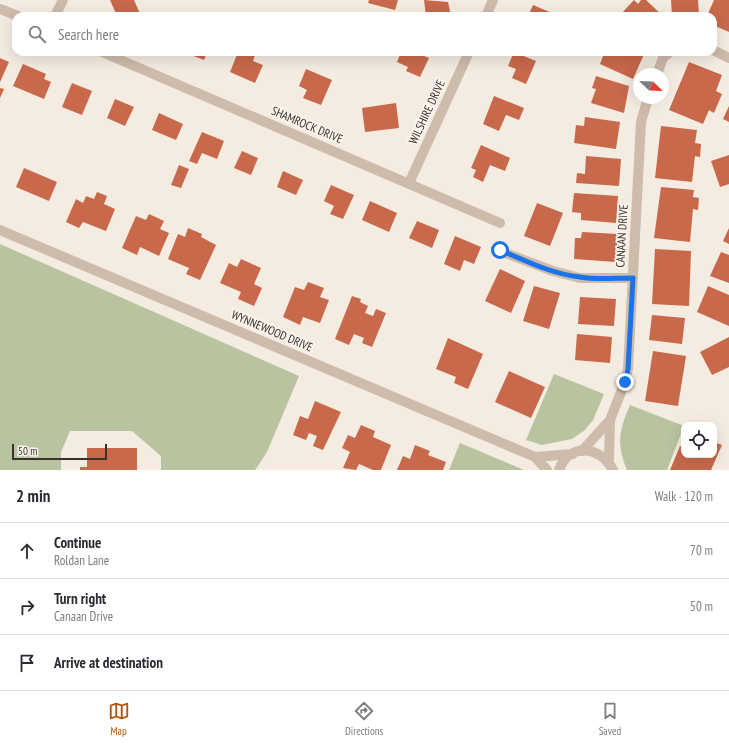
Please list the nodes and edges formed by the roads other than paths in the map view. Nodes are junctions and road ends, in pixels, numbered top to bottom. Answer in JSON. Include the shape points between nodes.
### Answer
{"nodes":[{"id":1,"x":63,"y":0,"type":"edge"},
{"id":2,"x":494,"y":0,"type":"edge"},
{"id":3,"x":0,"y":9,"type":"edge"},
{"id":4,"x":57,"y":12,"type":"edge"},
{"id":5,"x":488,"y":12,"type":"edge"},
{"id":6,"x":12,"y":14,"type":"edge"},
{"id":7,"x":717,"y":52,"type":"edge"},
{"id":8,"x":111,"y":56,"type":"edge"},
{"id":9,"x":467,"y":56,"type":"edge"},
{"id":10,"x":665,"y":56,"type":"edge"},
{"id":11,"x":729,"y":58,"type":"edge"},
{"id":12,"x":659,"y":68,"type":"edge"},
{"id":13,"x":646,"y":104,"type":"edge"},
{"id":14,"x":409,"y":183,"type":"junction"},
{"id":15,"x":500,"y":223,"type":"dead end"},
{"id":16,"x":0,"y":230,"type":"edge"},
{"id":17,"x":500,"y":250,"type":"dead end"},
{"id":18,"x":633,"y":278,"type":"junction"},
{"id":19,"x":610,"y":420,"type":"junction"},
{"id":20,"x":578,"y":452,"type":"junction"},
{"id":21,"x":535,"y":457,"type":"junction"},
{"id":22,"x":611,"y":466,"type":"edge"},
{"id":23,"x":547,"y":470,"type":"edge"},
{"id":24,"x":559,"y":470,"type":"edge"}],
"edges":[{"from":1,"to":4,"type":"street"},
{"from":2,"to":5,"type":"street"},
{"from":3,"to":6,"type":"street"},
{"from":7,"to":11,"type":"street"},
{"from":8,"to":14,"type":"street","name":"SHAMROCK DRIVE"},
{"from":9,"to":14,"type":"street","name":"WILSHIRE DRIVE"},
{"from":10,"to":12,"type":"street"},
{"from":13,"to":18,"type":"street","name":"CANAAN DRIVE","via":[[641,122]]},
{"from":14,"to":15,"type":"street","name":"SHAMROCK DRIVE"},
{"from":16,"to":21,"type":"street","name":"WYNNEWOOD DRIVE"},
{"from":17,"to":18,"type":"street","via":[[553,271],[580,278]]},
{"from":18,"to":19,"type":"street","name":"CANAAN DRIVE","via":[[628,369]]},
{"from":19,"to":20,"type":"street","name":"CANAAN DRIVE"},
{"from":19,"to":22,"type":"street","name":"CANAAN DRIVE"},
{"from":20,"to":21,"type":"street","name":"WYNNEWOOD DRIVE"},
{"from":20,"to":22,"type":"street","name":"WYNNEWOOD DRIVE","via":[[597,453]]},
{"from":20,"to":24,"type":"street","via":[[565,459]]},
{"from":21,"to":23,"type":"street","name":"WYNNEWOOD DRIVE"}]}
